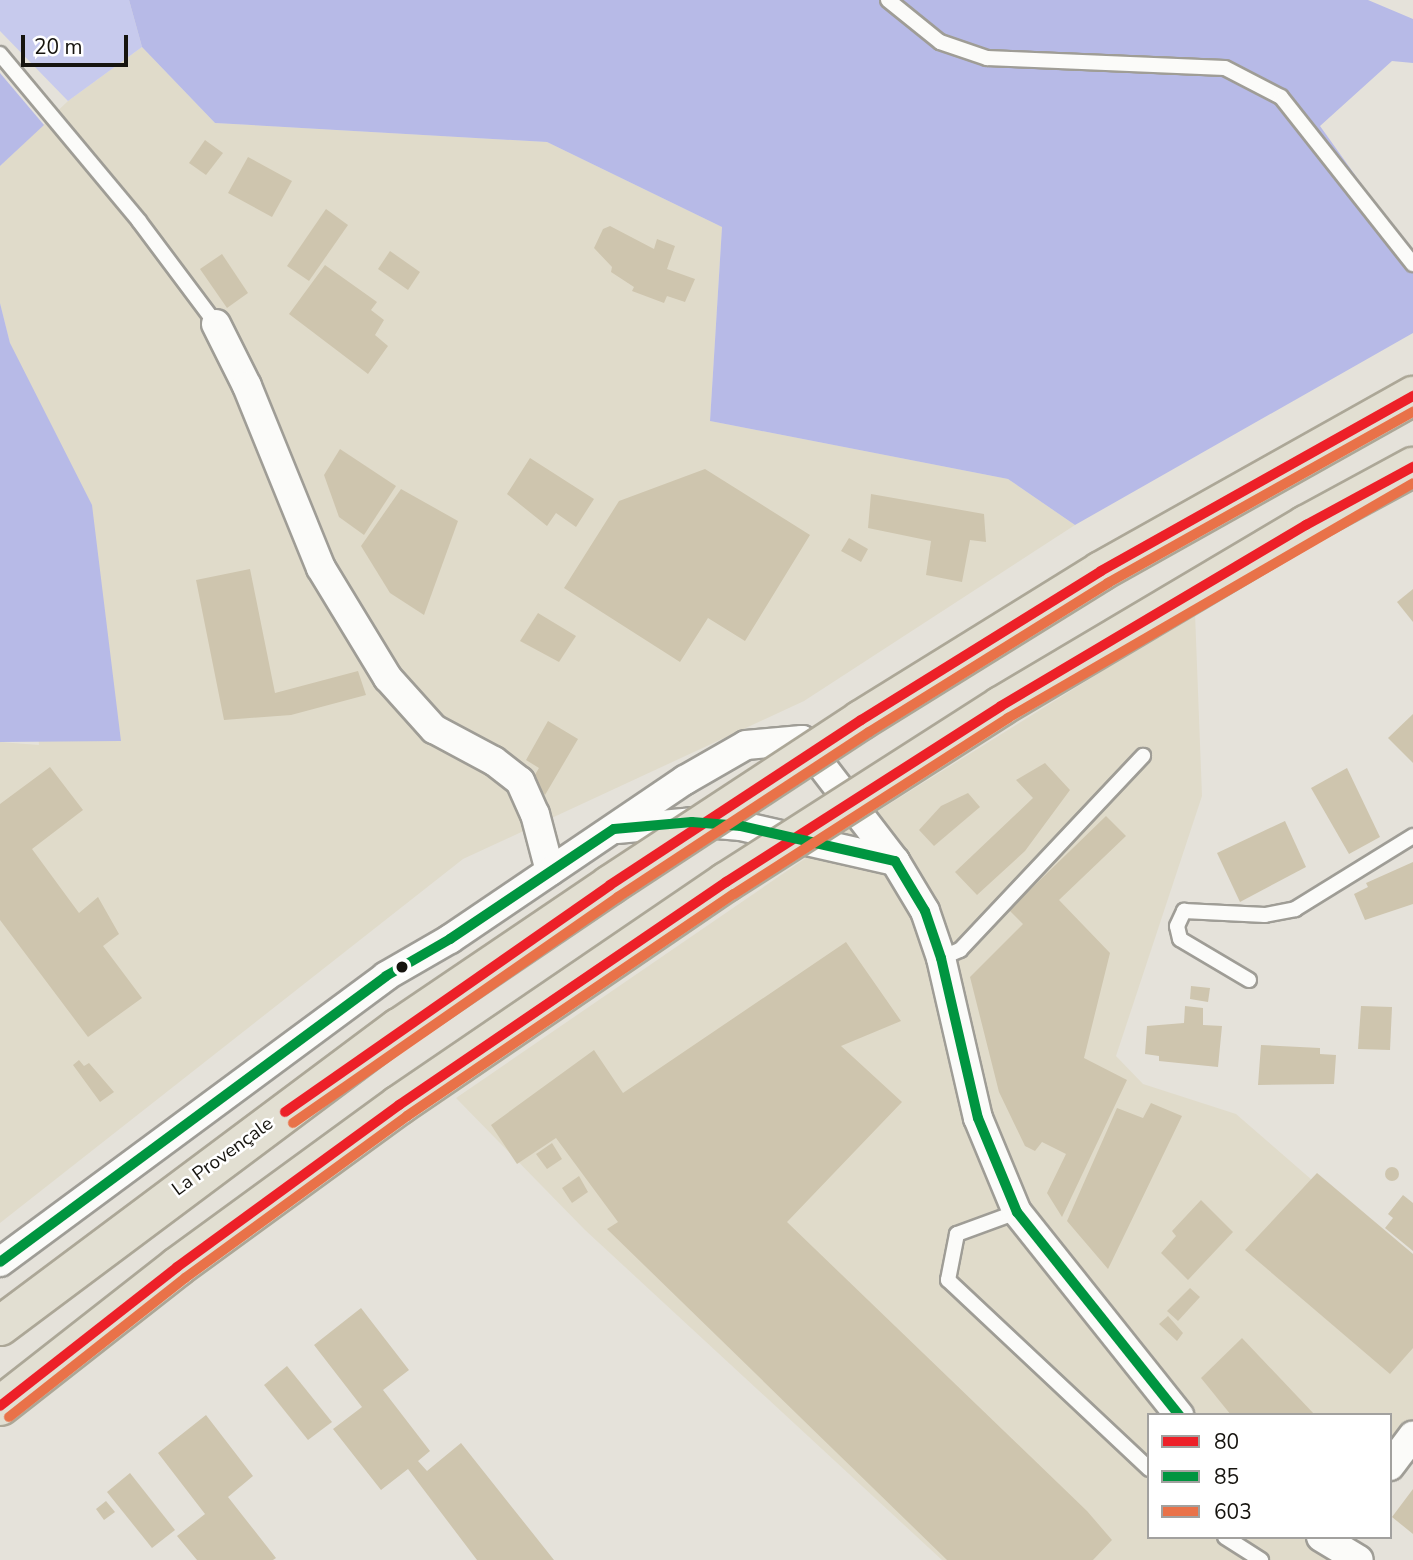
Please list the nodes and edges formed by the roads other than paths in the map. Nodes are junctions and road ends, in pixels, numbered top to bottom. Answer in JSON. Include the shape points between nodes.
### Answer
{"nodes":[{"id":1,"x":888,"y":0,"type":"edge"},
{"id":2,"x":0,"y":54,"type":"edge"},
{"id":3,"x":1413,"y":264,"type":"edge"},
{"id":4,"x":216,"y":324,"type":"joint"},
{"id":5,"x":1413,"y":396,"type":"edge"},
{"id":6,"x":1413,"y":467,"type":"edge"},
{"id":7,"x":1143,"y":755,"type":"dead end"},
{"id":8,"x":614,"y":829,"type":"junction"},
{"id":9,"x":1413,"y":836,"type":"edge"},
{"id":10,"x":895,"y":861,"type":"junction"},
{"id":11,"x":550,"y":871,"type":"junction"},
{"id":12,"x":942,"y":958,"type":"junction"},
{"id":13,"x":1249,"y":980,"type":"dead end"},
{"id":14,"x":1017,"y":1212,"type":"junction"},
{"id":15,"x":0,"y":1262,"type":"edge"},
{"id":16,"x":0,"y":1326,"type":"edge"},
{"id":17,"x":0,"y":1406,"type":"edge"},
{"id":18,"x":1176,"y":1413,"type":"edge"},
{"id":19,"x":1413,"y":1436,"type":"edge"},
{"id":20,"x":1392,"y":1463,"type":"edge"},
{"id":21,"x":1147,"y":1467,"type":"edge"},
{"id":22,"x":1228,"y":1539,"type":"edge"},
{"id":23,"x":1261,"y":1560,"type":"edge"}],
"edges":[{"from":1,"to":3,"type":"lane","via":[[940,42],[987,58],[1225,68],[1280,97]]},
{"from":2,"to":4,"type":"lane","via":[[139,221]]},
{"from":4,"to":11,"type":"street","via":[[247,386],[321,568],[381,667],[434,729],[494,761],[520,781],[535,814]]},
{"from":5,"to":16,"type":"highway","name":"La Provençale","bridge":true,"via":[[1101,571],[861,720],[400,1028],[179,1188]]},
{"from":6,"to":17,"type":"highway","bridge":true,"via":[[1306,525],[1001,706],[726,882],[399,1105],[177,1267]]},
{"from":7,"to":12,"type":"lane","via":[[960,950]]},
{"from":8,"to":10,"type":"street","via":[[692,822],[741,826]]},
{"from":8,"to":10,"type":"street","via":[[685,780],[747,745],[802,740]]},
{"from":8,"to":11,"type":"street"},
{"from":9,"to":13,"type":"lane","via":[[1295,909],[1265,915],[1184,911],[1177,926],[1180,939]]},
{"from":10,"to":12,"type":"street","via":[[925,911]]},
{"from":11,"to":15,"type":"street","via":[[386,976]]},
{"from":12,"to":14,"type":"street","via":[[978,1118]]},
{"from":14,"to":18,"type":"street"},
{"from":14,"to":21,"type":"lane","via":[[957,1234],[948,1280]]},
{"from":19,"to":20,"type":"street"},
{"from":22,"to":23,"type":"lane"}]}
